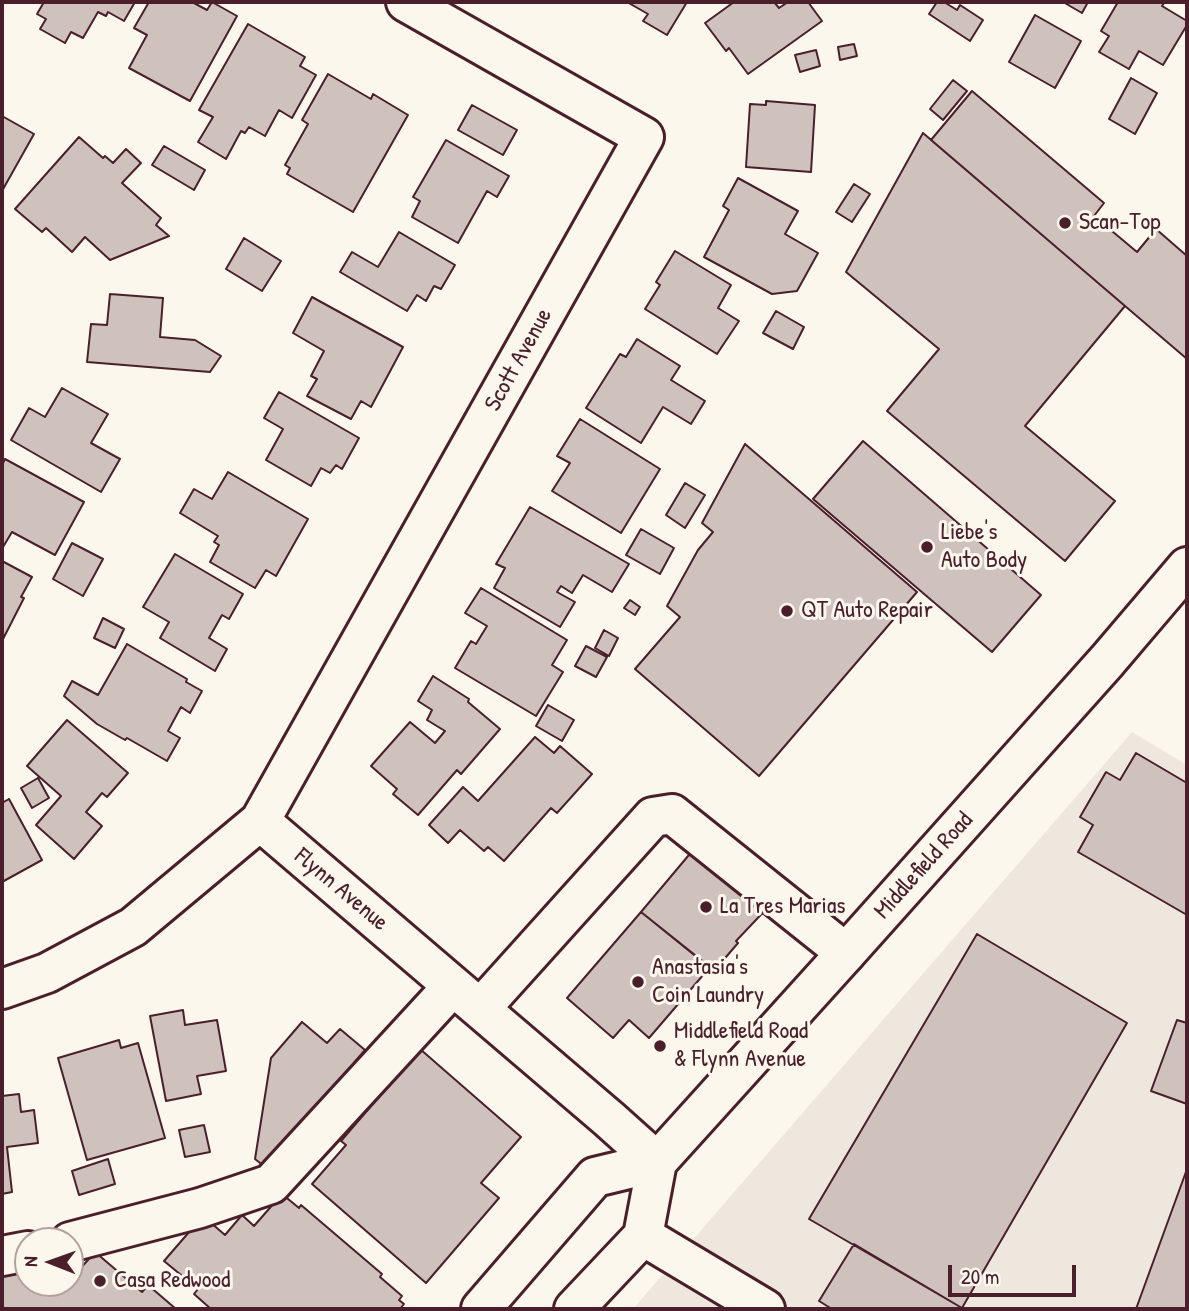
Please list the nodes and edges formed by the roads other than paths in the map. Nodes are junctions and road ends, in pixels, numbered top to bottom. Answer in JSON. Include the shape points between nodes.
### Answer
{"nodes":[{"id":1,"x":406,"y":2,"type":"edge"},
{"id":2,"x":1187,"y":567,"type":"edge"},
{"id":3,"x":260,"y":821,"type":"junction"},
{"id":4,"x":846,"y":953,"type":"junction"},
{"id":5,"x":2,"y":989,"type":"edge"},
{"id":6,"x":467,"y":997,"type":"junction"},
{"id":7,"x":657,"y":1162,"type":"junction"},
{"id":8,"x":643,"y":1236,"type":"junction"},
{"id":9,"x":84,"y":1238,"type":"edge"},
{"id":10,"x":481,"y":1309,"type":"edge"},
{"id":11,"x":574,"y":1309,"type":"edge"},
{"id":12,"x":765,"y":1309,"type":"edge"}],
"edges":[{"from":1,"to":3,"type":"street","name":"Scott Avenue","via":[[644,137]]},
{"from":2,"to":4,"type":"street","name":"Middlefield Road"},
{"from":3,"to":5,"type":"street","via":[[133,928],[47,973]]},
{"from":3,"to":6,"type":"street","name":"Flynn Avenue"},
{"from":4,"to":6,"type":"street","via":[[672,814],[653,817]]},
{"from":4,"to":7,"type":"street","name":"Middlefield Road"},
{"from":6,"to":7,"type":"street","name":"Flynn Avenue"},
{"from":6,"to":9,"type":"street","via":[[271,1184]]},
{"from":7,"to":8,"type":"street"},
{"from":7,"to":10,"type":"street","via":[[595,1177]]},
{"from":8,"to":11,"type":"street"},
{"from":8,"to":12,"type":"street"}]}
